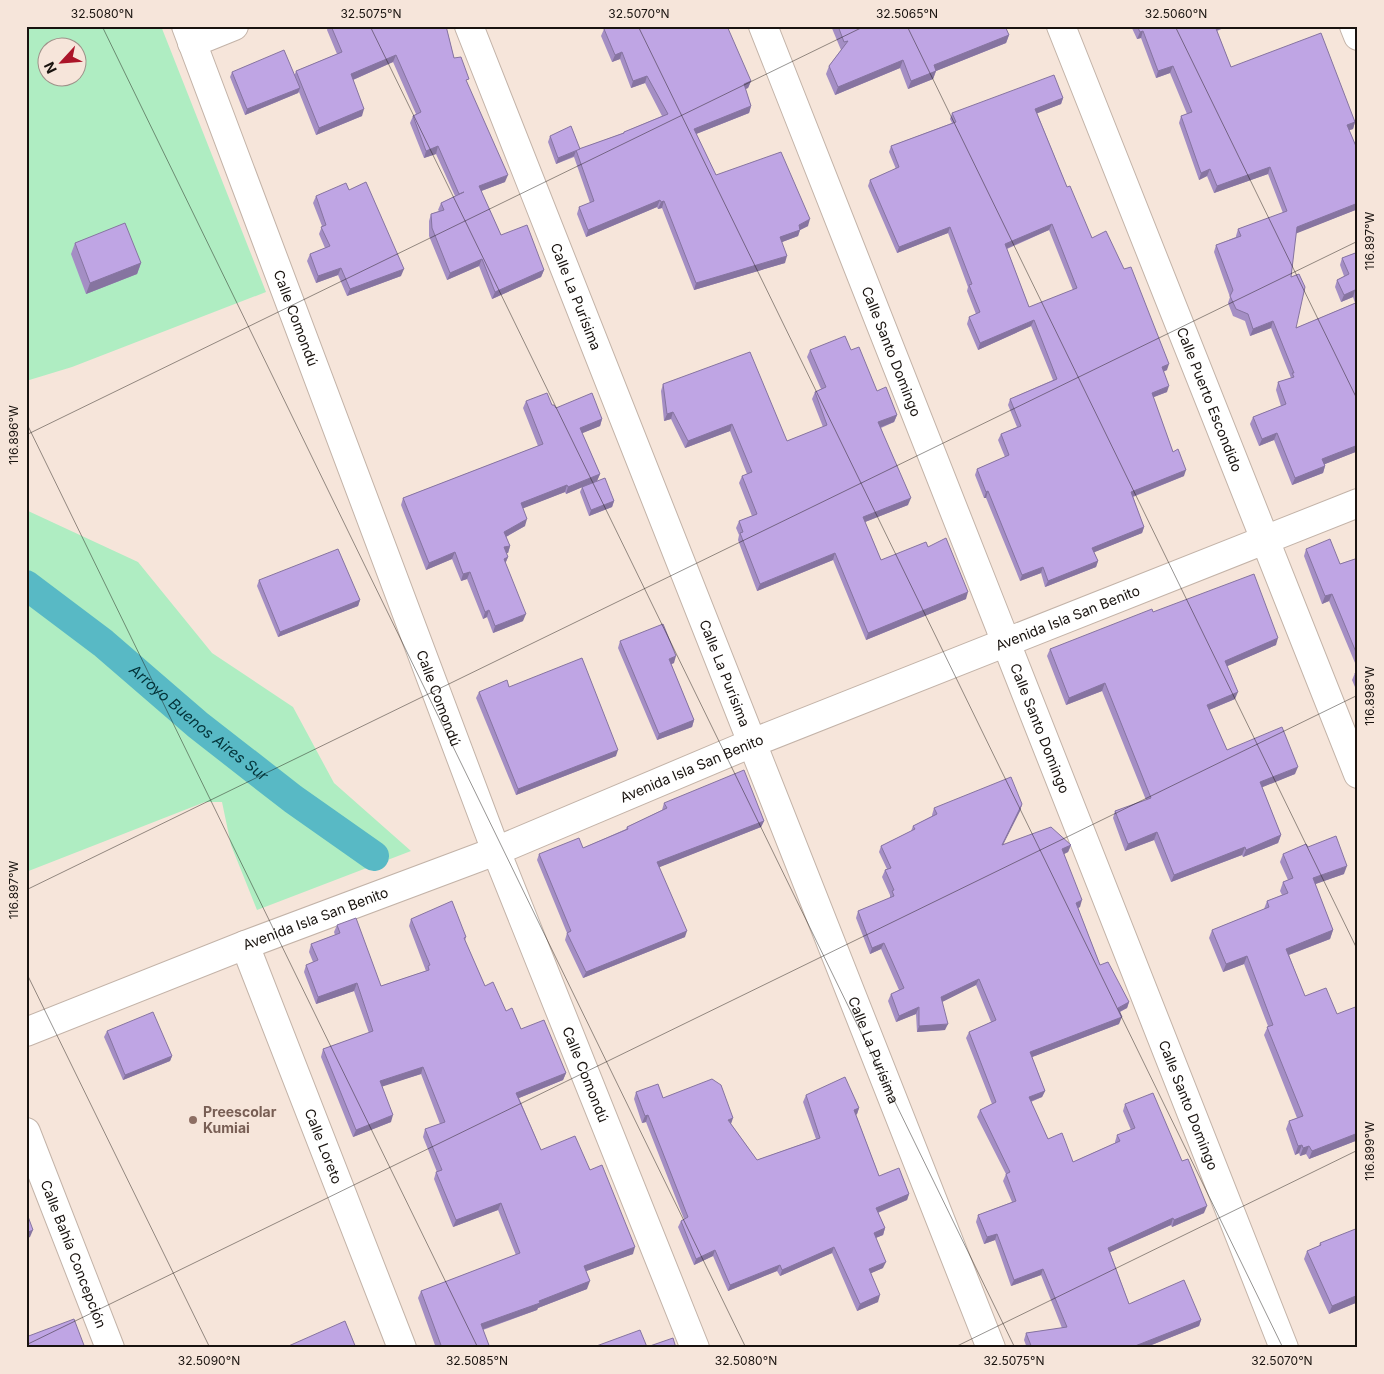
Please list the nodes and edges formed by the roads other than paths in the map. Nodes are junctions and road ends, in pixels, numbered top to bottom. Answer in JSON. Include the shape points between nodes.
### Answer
{"nodes":[{"id":1,"x":234,"y":26,"type":"edge"},
{"id":2,"x":469,"y":26,"type":"edge"},
{"id":3,"x":763,"y":26,"type":"edge"},
{"id":4,"x":1061,"y":26,"type":"edge"},
{"id":5,"x":1354,"y":26,"type":"edge"},
{"id":6,"x":189,"y":35,"type":"edge"},
{"id":7,"x":1358,"y":36,"type":"edge"},
{"id":8,"x":1358,"y":503,"type":"edge"},
{"id":9,"x":1264,"y":541,"type":"junction"},
{"id":10,"x":1006,"y":641,"type":"junction"},
{"id":11,"x":752,"y":742,"type":"junction"},
{"id":12,"x":1358,"y":774,"type":"edge"},
{"id":13,"x":496,"y":851,"type":"junction"},
{"id":14,"x":245,"y":946,"type":"junction"},
{"id":15,"x":26,"y":1032,"type":"edge"},
{"id":16,"x":26,"y":1132,"type":"edge"},
{"id":17,"x":110,"y":1348,"type":"edge"},
{"id":18,"x":402,"y":1348,"type":"edge"},
{"id":19,"x":695,"y":1348,"type":"edge"},
{"id":20,"x":991,"y":1348,"type":"edge"},
{"id":21,"x":1284,"y":1348,"type":"edge"}],
"edges":[{"from":1,"to":6,"type":"street"},
{"from":2,"to":11,"type":"street","name":"Calle La Purísima"},
{"from":3,"to":10,"type":"street","name":"Calle Santo Domingo"},
{"from":4,"to":9,"type":"street","name":"Calle Puerto Escondido"},
{"from":5,"to":7,"type":"street"},
{"from":6,"to":13,"type":"street","name":"Calle Comondú"},
{"from":8,"to":9,"type":"street","name":"Avenida Isla San Benito"},
{"from":9,"to":10,"type":"street","name":"Avenida Isla San Benito"},
{"from":9,"to":12,"type":"street","name":"Calle Puerto Escondido"},
{"from":10,"to":11,"type":"street","name":"Avenida Isla San Benito"},
{"from":10,"to":21,"type":"street","name":"Calle Santo Domingo"},
{"from":11,"to":13,"type":"street","name":"Avenida Isla San Benito"},
{"from":11,"to":20,"type":"street","name":"Calle La Purísima"},
{"from":13,"to":14,"type":"street","name":"Avenida Isla San Benito"},
{"from":13,"to":19,"type":"street","name":"Calle Comondú"},
{"from":14,"to":15,"type":"street","name":"Avenida Isla San Benito"},
{"from":14,"to":18,"type":"street","name":"Calle Loreto"},
{"from":16,"to":17,"type":"street","name":"Calle Bahía Concepción"}]}
